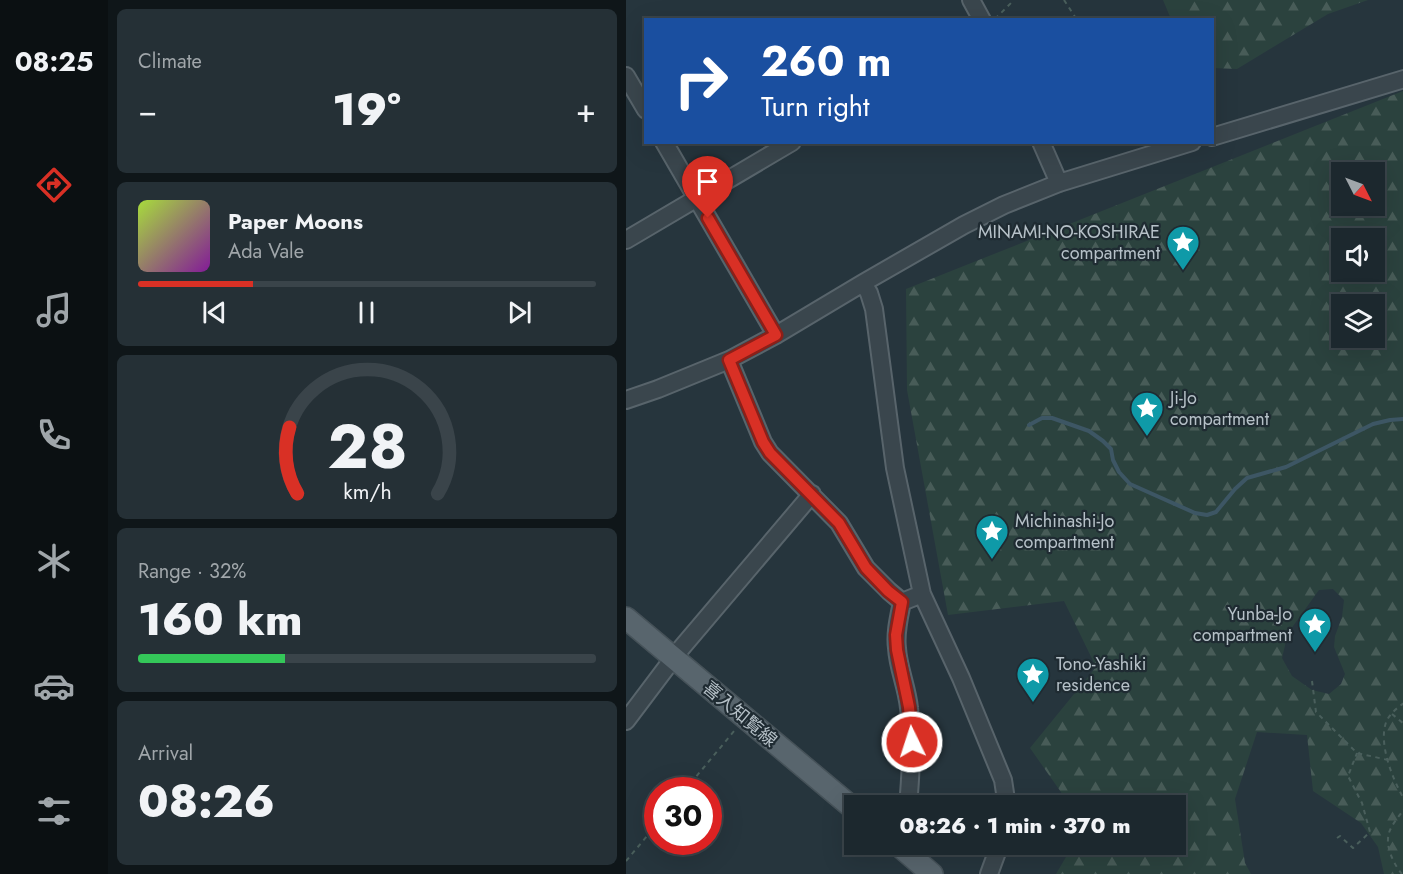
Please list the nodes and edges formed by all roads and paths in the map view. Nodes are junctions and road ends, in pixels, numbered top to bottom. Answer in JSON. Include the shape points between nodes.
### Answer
{"nodes":[{"id":1,"x":971,"y":0,"type":"edge"},
{"id":2,"x":1014,"y":0,"type":"edge"},
{"id":3,"x":1064,"y":0,"type":"edge"},
{"id":4,"x":981,"y":18,"type":"edge"},
{"id":5,"x":996,"y":18,"type":"edge"},
{"id":6,"x":1076,"y":18,"type":"edge"},
{"id":7,"x":626,"y":76,"type":"edge"},
{"id":8,"x":1403,"y":79,"type":"edge"},
{"id":9,"x":644,"y":107,"type":"edge"},
{"id":10,"x":1214,"y":136,"type":"edge"},
{"id":11,"x":666,"y":144,"type":"edge"},
{"id":12,"x":789,"y":144,"type":"edge"},
{"id":13,"x":1042,"y":144,"type":"edge"},
{"id":14,"x":1186,"y":144,"type":"edge"},
{"id":15,"x":1059,"y":183,"type":"junction"},
{"id":16,"x":697,"y":199,"type":"junction"},
{"id":17,"x":626,"y":240,"type":"edge"},
{"id":18,"x":863,"y":283,"type":"junction"},
{"id":19,"x":776,"y":335,"type":"junction"},
{"id":20,"x":729,"y":360,"type":"junction"},
{"id":21,"x":626,"y":400,"type":"edge"},
{"id":22,"x":812,"y":494,"type":"junction"},
{"id":23,"x":922,"y":594,"type":"junction"},
{"id":24,"x":902,"y":602,"type":"junction"},
{"id":25,"x":626,"y":618,"type":"edge"},
{"id":26,"x":674,"y":658,"type":"junction"},
{"id":27,"x":1312,"y":681,"type":"dead end"},
{"id":28,"x":1403,"y":703,"type":"edge"},
{"id":29,"x":1392,"y":714,"type":"junction"},
{"id":30,"x":745,"y":718,"type":"junction"},
{"id":31,"x":626,"y":721,"type":"edge"},
{"id":32,"x":1403,"y":724,"type":"edge"},
{"id":33,"x":1357,"y":753,"type":"junction"},
{"id":34,"x":1388,"y":760,"type":"junction"},
{"id":35,"x":696,"y":777,"type":"edge"},
{"id":36,"x":909,"y":795,"type":"edge"},
{"id":37,"x":1005,"y":795,"type":"edge"},
{"id":38,"x":1403,"y":799,"type":"edge"},
{"id":39,"x":844,"y":801,"type":"edge"},
{"id":40,"x":1403,"y":809,"type":"edge"},
{"id":41,"x":1337,"y":838,"type":"dead end"},
{"id":42,"x":644,"y":840,"type":"edge"},
{"id":43,"x":910,"y":855,"type":"edge"},
{"id":44,"x":996,"y":855,"type":"edge"},
{"id":45,"x":626,"y":861,"type":"edge"},
{"id":46,"x":932,"y":874,"type":"edge"},
{"id":47,"x":989,"y":874,"type":"edge"},
{"id":48,"x":1402,"y":874,"type":"edge"}],
"edges":[{"from":1,"to":4,"type":"street"},
{"from":2,"to":5,"type":"path"},
{"from":3,"to":6,"type":"path"},
{"from":7,"to":9,"type":"street"},
{"from":8,"to":10,"type":"street"},
{"from":11,"to":16,"type":"street"},
{"from":12,"to":16,"type":"street"},
{"from":13,"to":15,"type":"street"},
{"from":14,"to":15,"type":"street"},
{"from":15,"to":18,"type":"street","via":[[964,225]]},
{"from":16,"to":17,"type":"street"},
{"from":16,"to":19,"type":"street"},
{"from":18,"to":19,"type":"street"},
{"from":18,"to":23,"type":"street","via":[[874,309],[895,468]]},
{"from":19,"to":20,"type":"street"},
{"from":20,"to":21,"type":"street"},
{"from":20,"to":22,"type":"street","via":[[763,442]]},
{"from":22,"to":24,"type":"street","via":[[839,523],[866,568]]},
{"from":22,"to":26,"type":"street"},
{"from":23,"to":24,"type":"street"},
{"from":23,"to":37,"type":"street","via":[[961,678],[1003,780]]},
{"from":24,"to":36,"type":"street","via":[[896,635],[912,742]]},
{"from":25,"to":26,"type":"main road","name":"喜入知覧線"},
{"from":26,"to":30,"type":"main road","name":"喜入知覧線"},
{"from":26,"to":31,"type":"street"},
{"from":27,"to":33,"type":"path","via":[[1316,712]]},
{"from":28,"to":29,"type":"path"},
{"from":29,"to":32,"type":"path"},
{"from":29,"to":34,"type":"path","via":[[1385,729]]},
{"from":30,"to":35,"type":"path"},
{"from":30,"to":39,"type":"main road","name":"喜入知覧線"},
{"from":33,"to":34,"type":"path"},
{"from":33,"to":41,"type":"path","via":[[1348,776],[1362,803],[1370,832],[1353,848],[1340,836]]},
{"from":34,"to":38,"type":"path"},
{"from":40,"to":48,"type":"path","via":[[1387,839]]},
{"from":42,"to":45,"type":"path"},
{"from":43,"to":46,"type":"main road"},
{"from":44,"to":47,"type":"street"}]}
